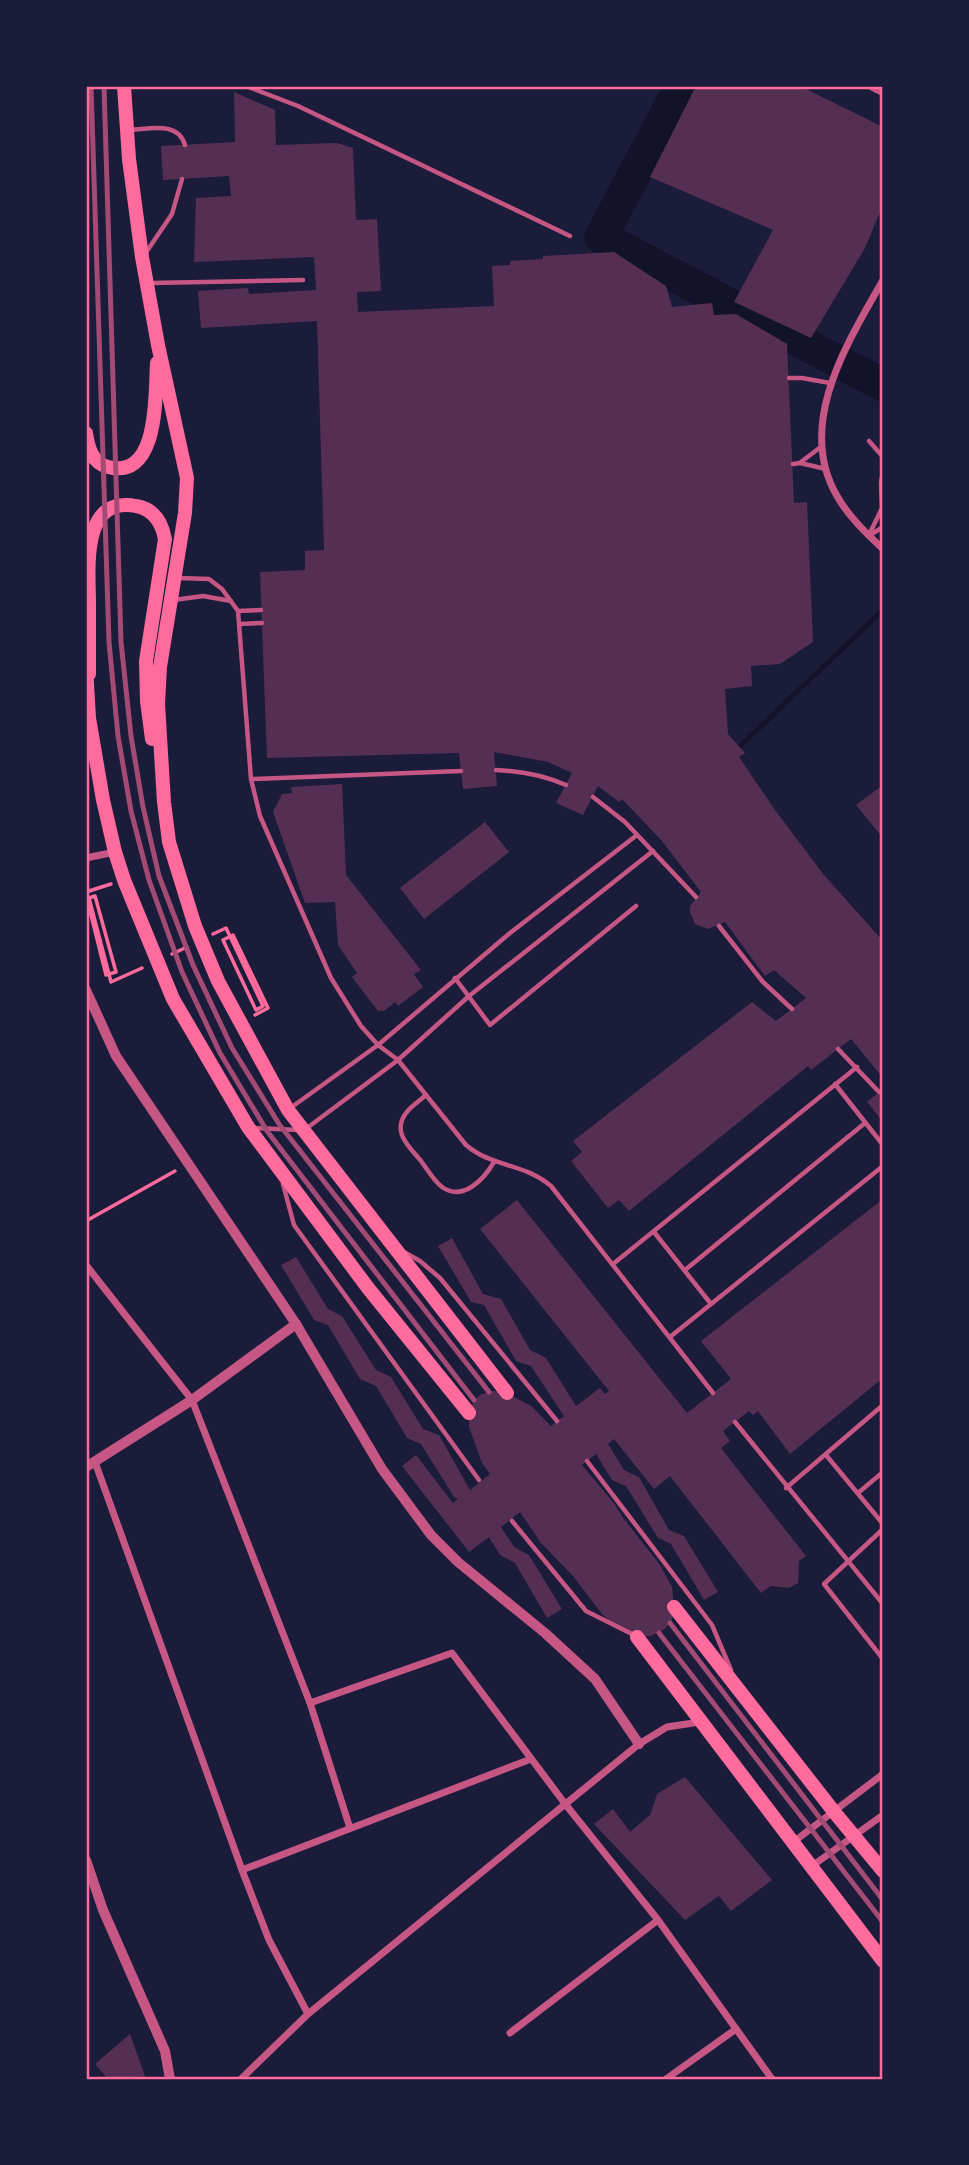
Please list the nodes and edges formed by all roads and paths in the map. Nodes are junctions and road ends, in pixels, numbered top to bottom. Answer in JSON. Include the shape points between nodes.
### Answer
{"nodes":[{"id":1,"x":124,"y":86,"type":"edge"},
{"id":2,"x":246,"y":86,"type":"edge"},
{"id":3,"x":873,"y":86,"type":"edge"},
{"id":4,"x":883,"y":92,"type":"edge"},
{"id":5,"x":126,"y":130,"type":"junction"},
{"id":6,"x":185,"y":145,"type":"dead end"},
{"id":7,"x":182,"y":179,"type":"dead end"},
{"id":8,"x":570,"y":236,"type":"dead end"},
{"id":9,"x":142,"y":257,"type":"junction"},
{"id":10,"x":303,"y":280,"type":"dead end"},
{"id":11,"x":883,"y":280,"type":"edge"},
{"id":12,"x":147,"y":283,"type":"junction"},
{"id":13,"x":880,"y":291,"type":"edge"},
{"id":14,"x":158,"y":345,"type":"junction"},
{"id":15,"x":789,"y":378,"type":"dead end"},
{"id":16,"x":830,"y":383,"type":"junction"},
{"id":17,"x":86,"y":433,"type":"edge"},
{"id":18,"x":869,"y":441,"type":"dead end"},
{"id":19,"x":822,"y":445,"type":"junction"},
{"id":20,"x":883,"y":457,"type":"edge"},
{"id":21,"x":800,"y":463,"type":"junction"},
{"id":22,"x":793,"y":464,"type":"dead end"},
{"id":23,"x":827,"y":470,"type":"junction"},
{"id":24,"x":883,"y":472,"type":"edge"},
{"id":25,"x":883,"y":527,"type":"edge"},
{"id":26,"x":869,"y":536,"type":"junction"},
{"id":27,"x":883,"y":549,"type":"edge"},
{"id":28,"x":174,"y":578,"type":"junction"},
{"id":29,"x":170,"y":600,"type":"junction"},
{"id":30,"x":232,"y":601,"type":"junction"},
{"id":31,"x":261,"y":610,"type":"dead end"},
{"id":32,"x":238,"y":611,"type":"junction"},
{"id":33,"x":262,"y":623,"type":"dead end"},
{"id":34,"x":240,"y":624,"type":"junction"},
{"id":35,"x":86,"y":667,"type":"edge"},
{"id":36,"x":89,"y":718,"type":"junction"},
{"id":37,"x":496,"y":770,"type":"dead end"},
{"id":38,"x":461,"y":771,"type":"dead end"},
{"id":39,"x":251,"y":779,"type":"junction"},
{"id":40,"x":566,"y":785,"type":"dead end"},
{"id":41,"x":163,"y":795,"type":"junction"},
{"id":42,"x":593,"y":797,"type":"dead end"},
{"id":43,"x":637,"y":835,"type":"junction"},
{"id":44,"x":653,"y":851,"type":"junction"},
{"id":45,"x":115,"y":852,"type":"junction"},
{"id":46,"x":86,"y":858,"type":"edge"},
{"id":47,"x":124,"y":880,"type":"junction"},
{"id":48,"x":86,"y":894,"type":"edge"},
{"id":49,"x":696,"y":897,"type":"dead end"},
{"id":50,"x":636,"y":906,"type":"dead end"},
{"id":51,"x":719,"y":926,"type":"dead end"},
{"id":52,"x":226,"y":928,"type":"dead end"},
{"id":53,"x":455,"y":978,"type":"junction"},
{"id":54,"x":111,"y":982,"type":"dead end"},
{"id":55,"x":86,"y":990,"type":"edge"},
{"id":56,"x":468,"y":996,"type":"junction"},
{"id":57,"x":792,"y":1009,"type":"dead end"},
{"id":58,"x":240,"y":1023,"type":"junction"},
{"id":59,"x":377,"y":1045,"type":"junction"},
{"id":60,"x":838,"y":1049,"type":"dead end"},
{"id":61,"x":398,"y":1060,"type":"junction"},
{"id":62,"x":857,"y":1067,"type":"junction"},
{"id":63,"x":835,"y":1084,"type":"junction"},
{"id":64,"x":879,"y":1092,"type":"dead end"},
{"id":65,"x":426,"y":1095,"type":"junction"},
{"id":66,"x":288,"y":1110,"type":"junction"},
{"id":67,"x":865,"y":1123,"type":"junction"},
{"id":68,"x":248,"y":1127,"type":"junction"},
{"id":69,"x":303,"y":1130,"type":"junction"},
{"id":70,"x":883,"y":1145,"type":"edge"},
{"id":71,"x":494,"y":1162,"type":"junction"},
{"id":72,"x":189,"y":1163,"type":"junction"},
{"id":73,"x":883,"y":1166,"type":"edge"},
{"id":74,"x":280,"y":1169,"type":"junction"},
{"id":75,"x":86,"y":1222,"type":"edge"},
{"id":76,"x":654,"y":1232,"type":"junction"},
{"id":77,"x":393,"y":1246,"type":"junction"},
{"id":78,"x":613,"y":1264,"type":"junction"},
{"id":79,"x":86,"y":1265,"type":"edge"},
{"id":80,"x":685,"y":1270,"type":"junction"},
{"id":81,"x":711,"y":1304,"type":"junction"},
{"id":82,"x":296,"y":1324,"type":"junction"},
{"id":83,"x":670,"y":1338,"type":"junction"},
{"id":84,"x":508,"y":1393,"type":"dead end"},
{"id":85,"x":713,"y":1393,"type":"dead end"},
{"id":86,"x":192,"y":1401,"type":"junction"},
{"id":87,"x":883,"y":1405,"type":"edge"},
{"id":88,"x":469,"y":1413,"type":"dead end"},
{"id":89,"x":557,"y":1421,"type":"dead end"},
{"id":90,"x":735,"y":1422,"type":"dead end"},
{"id":91,"x":826,"y":1455,"type":"junction"},
{"id":92,"x":587,"y":1461,"type":"dead end"},
{"id":93,"x":90,"y":1465,"type":"edge"},
{"id":94,"x":883,"y":1472,"type":"edge"},
{"id":95,"x":480,"y":1480,"type":"dead end"},
{"id":96,"x":786,"y":1488,"type":"junction"},
{"id":97,"x":858,"y":1493,"type":"junction"},
{"id":98,"x":512,"y":1521,"type":"dead end"},
{"id":99,"x":883,"y":1526,"type":"edge"},
{"id":100,"x":849,"y":1560,"type":"junction"},
{"id":101,"x":883,"y":1604,"type":"edge"},
{"id":102,"x":674,"y":1607,"type":"dead end"},
{"id":103,"x":637,"y":1637,"type":"joint"},
{"id":104,"x":883,"y":1659,"type":"edge"},
{"id":105,"x":737,"y":1687,"type":"junction"},
{"id":106,"x":310,"y":1703,"type":"junction"},
{"id":107,"x":701,"y":1722,"type":"junction"},
{"id":108,"x":639,"y":1744,"type":"junction"},
{"id":109,"x":531,"y":1759,"type":"junction"},
{"id":110,"x":883,"y":1774,"type":"edge"},
{"id":111,"x":566,"y":1805,"type":"junction"},
{"id":112,"x":835,"y":1813,"type":"junction"},
{"id":113,"x":883,"y":1815,"type":"edge"},
{"id":114,"x":349,"y":1828,"type":"junction"},
{"id":115,"x":855,"y":1838,"type":"junction"},
{"id":116,"x":792,"y":1843,"type":"junction"},
{"id":117,"x":86,"y":1860,"type":"edge"},
{"id":118,"x":811,"y":1867,"type":"junction"},
{"id":119,"x":242,"y":1870,"type":"junction"},
{"id":120,"x":883,"y":1871,"type":"edge"},
{"id":121,"x":658,"y":1920,"type":"junction"},
{"id":122,"x":883,"y":1961,"type":"edge"},
{"id":123,"x":307,"y":2014,"type":"junction"},
{"id":124,"x":736,"y":2029,"type":"junction"},
{"id":125,"x":510,"y":2033,"type":"dead end"},
{"id":126,"x":170,"y":2079,"type":"edge"},
{"id":127,"x":240,"y":2079,"type":"edge"},
{"id":128,"x":666,"y":2079,"type":"edge"},
{"id":129,"x":772,"y":2079,"type":"edge"}],
"edges":[{"from":1,"to":5,"type":"main road"},
{"from":2,"to":8,"type":"lane","via":[[298,106]]},
{"from":3,"to":4,"type":"street"},
{"from":5,"to":6,"type":"lane","via":[[170,129]]},
{"from":5,"to":9,"type":"main road"},
{"from":7,"to":9,"type":"lane","via":[[172,214]]},
{"from":9,"to":12,"type":"main road"},
{"from":10,"to":12,"type":"lane"},
{"from":11,"to":13,"type":"street"},
{"from":12,"to":14,"type":"main road"},
{"from":13,"to":16,"type":"street"},
{"from":14,"to":17,"type":"main road","via":[[151,431],[140,459],[125,467],[104,466],[94,458]]},
{"from":14,"to":28,"type":"main road","via":[[187,478]]},
{"from":15,"to":16,"type":"lane"},
{"from":16,"to":19,"type":"street"},
{"from":18,"to":20,"type":"lane"},
{"from":19,"to":21,"type":"lane"},
{"from":19,"to":23,"type":"street"},
{"from":21,"to":22,"type":"lane"},
{"from":21,"to":23,"type":"lane"},
{"from":23,"to":26,"type":"street","via":[[836,494]]},
{"from":24,"to":26,"type":"lane","via":[[882,508]]},
{"from":25,"to":26,"type":"lane"},
{"from":26,"to":27,"type":"street"},
{"from":28,"to":29,"type":"main road"},
{"from":28,"to":30,"type":"lane","via":[[209,579]]},
{"from":29,"to":30,"type":"lane","via":[[203,596]]},
{"from":29,"to":41,"type":"main road","via":[[158,704]]},
{"from":30,"to":32,"type":"lane"},
{"from":31,"to":32,"type":"lane"},
{"from":32,"to":34,"type":"lane"},
{"from":33,"to":34,"type":"lane"},
{"from":34,"to":39,"type":"lane"},
{"from":35,"to":36,"type":"main road"},
{"from":36,"to":41,"type":"main road","via":[[92,534],[108,510],[135,505],[154,514],[165,539],[145,679]]},
{"from":36,"to":45,"type":"main road"},
{"from":37,"to":40,"type":"lane","via":[[520,771]]},
{"from":38,"to":39,"type":"lane"},
{"from":39,"to":59,"type":"lane","via":[[260,816],[331,978]]},
{"from":41,"to":58,"type":"main road","via":[[169,842],[195,926]]},
{"from":42,"to":43,"type":"lane"},
{"from":43,"to":44,"type":"lane"},
{"from":43,"to":53,"type":"lane"},
{"from":44,"to":49,"type":"lane"},
{"from":44,"to":56,"type":"lane"},
{"from":45,"to":46,"type":"street"},
{"from":45,"to":47,"type":"main road"},
{"from":47,"to":48,"type":"path"},
{"from":47,"to":68,"type":"main road","via":[[173,999]]},
{"from":48,"to":54,"type":"path","via":[[106,975],[116,972],[95,896],[89,898]]},
{"from":50,"to":56,"type":"lane","via":[[490,1025]]},
{"from":51,"to":57,"type":"lane","via":[[755,973]]},
{"from":52,"to":58,"type":"path","via":[[263,1006],[256,1010],[223,940],[233,935],[268,1008]]},
{"from":53,"to":56,"type":"lane"},
{"from":53,"to":59,"type":"lane"},
{"from":55,"to":72,"type":"street","via":[[116,1056]]},
{"from":56,"to":61,"type":"lane"},
{"from":58,"to":66,"type":"main road"},
{"from":59,"to":61,"type":"lane"},
{"from":59,"to":66,"type":"lane"},
{"from":60,"to":62,"type":"lane"},
{"from":61,"to":65,"type":"lane"},
{"from":61,"to":69,"type":"lane"},
{"from":62,"to":63,"type":"lane"},
{"from":62,"to":64,"type":"lane"},
{"from":63,"to":67,"type":"lane"},
{"from":63,"to":76,"type":"lane"},
{"from":65,"to":71,"type":"lane","via":[[466,1144]]},
{"from":65,"to":71,"type":"lane","via":[[404,1115],[400,1126],[402,1138],[441,1187],[453,1192],[466,1190],[481,1181]]},
{"from":66,"to":69,"type":"main road"},
{"from":67,"to":70,"type":"lane"},
{"from":67,"to":80,"type":"lane"},
{"from":68,"to":69,"type":"lane"},
{"from":68,"to":74,"type":"main road"},
{"from":69,"to":77,"type":"main road"},
{"from":71,"to":78,"type":"lane","via":[[537,1174]]},
{"from":72,"to":75,"type":"path"},
{"from":72,"to":82,"type":"street"},
{"from":73,"to":81,"type":"lane"},
{"from":74,"to":88,"type":"main road"},
{"from":74,"to":95,"type":"lane","via":[[294,1225]]},
{"from":76,"to":78,"type":"lane"},
{"from":76,"to":80,"type":"lane"},
{"from":77,"to":84,"type":"main road"},
{"from":77,"to":89,"type":"lane","via":[[440,1278]]},
{"from":78,"to":83,"type":"lane"},
{"from":79,"to":86,"type":"street"},
{"from":80,"to":81,"type":"lane"},
{"from":81,"to":83,"type":"lane"},
{"from":82,"to":86,"type":"street"},
{"from":82,"to":108,"type":"street","via":[[364,1440],[431,1535],[595,1679]]},
{"from":83,"to":85,"type":"lane"},
{"from":86,"to":93,"type":"street"},
{"from":86,"to":106,"type":"street"},
{"from":87,"to":91,"type":"lane"},
{"from":90,"to":96,"type":"lane"},
{"from":91,"to":96,"type":"lane"},
{"from":91,"to":97,"type":"lane"},
{"from":92,"to":105,"type":"lane","via":[[712,1625]]},
{"from":93,"to":119,"type":"street"},
{"from":94,"to":97,"type":"lane"},
{"from":96,"to":100,"type":"lane"},
{"from":97,"to":99,"type":"lane"},
{"from":98,"to":103,"type":"lane","via":[[586,1611]]},
{"from":99,"to":100,"type":"lane"},
{"from":100,"to":101,"type":"lane"},
{"from":100,"to":104,"type":"lane","via":[[824,1584]]},
{"from":102,"to":105,"type":"main road"},
{"from":103,"to":107,"type":"main road"},
{"from":105,"to":112,"type":"main road"},
{"from":106,"to":109,"type":"street","via":[[452,1653]]},
{"from":106,"to":114,"type":"street"},
{"from":107,"to":108,"type":"street","via":[[667,1727]]},
{"from":107,"to":116,"type":"main road"},
{"from":108,"to":111,"type":"street"},
{"from":109,"to":111,"type":"street"},
{"from":109,"to":114,"type":"street"},
{"from":110,"to":112,"type":"street"},
{"from":111,"to":121,"type":"street"},
{"from":111,"to":123,"type":"street"},
{"from":112,"to":115,"type":"main road"},
{"from":112,"to":116,"type":"street"},
{"from":113,"to":115,"type":"street"},
{"from":114,"to":119,"type":"street"},
{"from":115,"to":118,"type":"street"},
{"from":115,"to":120,"type":"main road"},
{"from":116,"to":118,"type":"main road"},
{"from":117,"to":126,"type":"street","via":[[165,2051]]},
{"from":118,"to":122,"type":"main road"},
{"from":119,"to":123,"type":"street","via":[[269,1940]]},
{"from":121,"to":124,"type":"street"},
{"from":121,"to":125,"type":"street"},
{"from":123,"to":127,"type":"street"},
{"from":124,"to":128,"type":"street"},
{"from":124,"to":129,"type":"street"}]}
